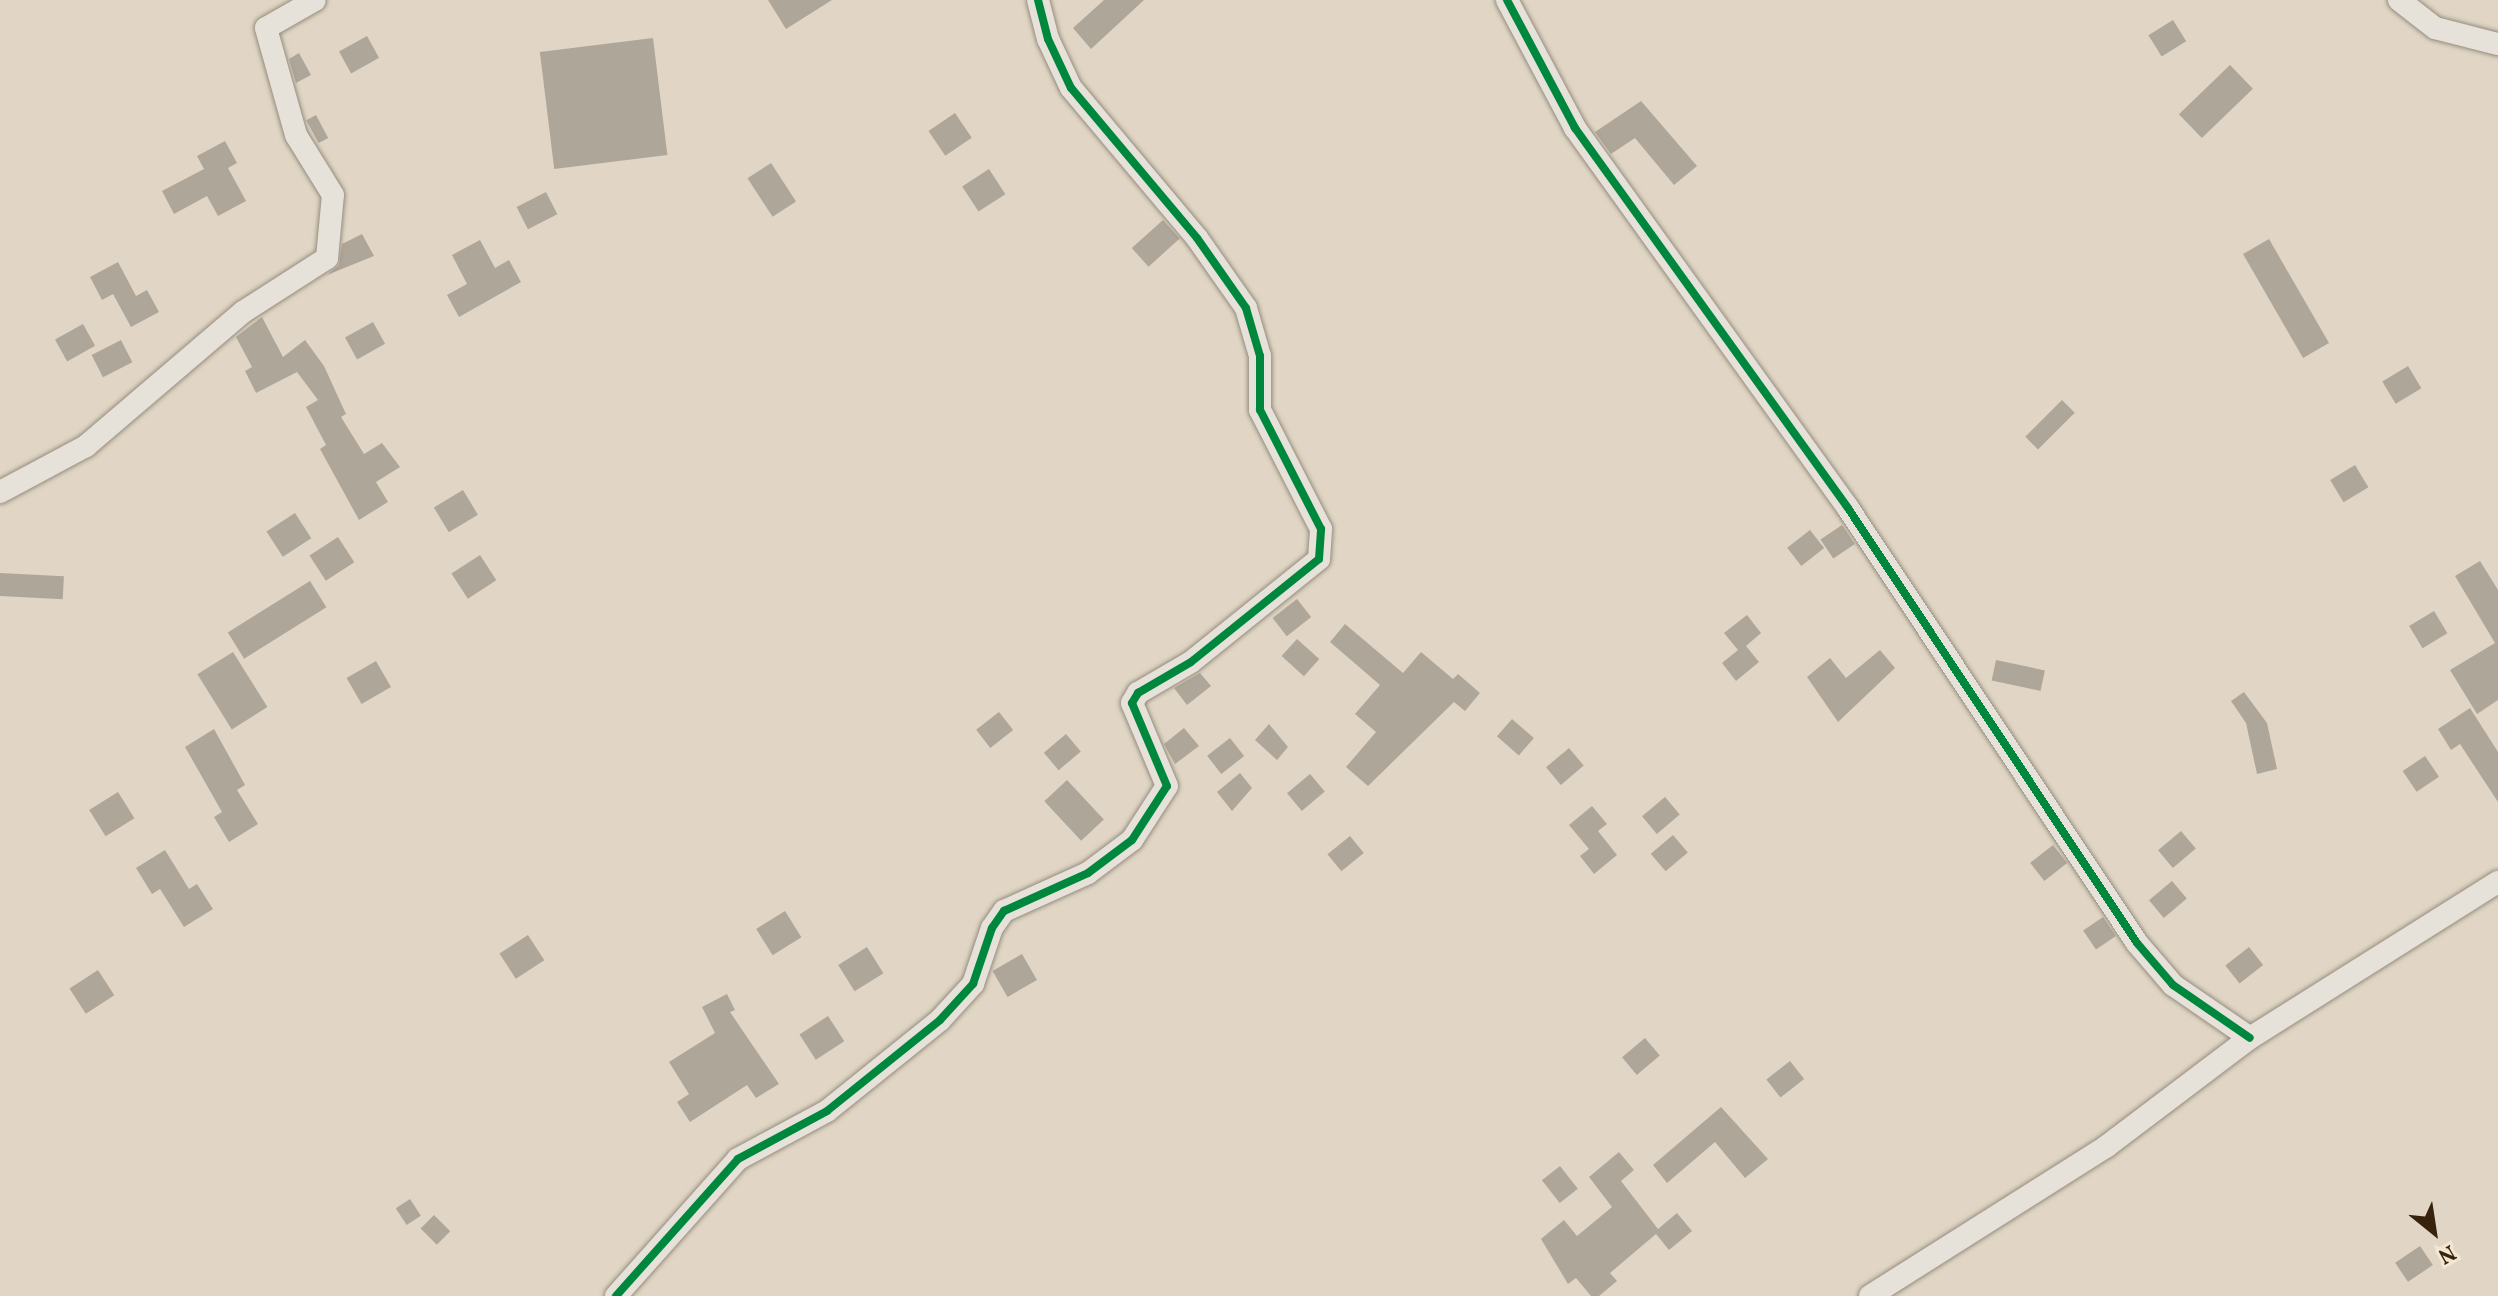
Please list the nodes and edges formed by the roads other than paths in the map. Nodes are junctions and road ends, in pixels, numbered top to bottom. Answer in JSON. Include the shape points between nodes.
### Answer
{"nodes":[{"id":1,"x":315,"y":0,"type":"edge"},
{"id":2,"x":1038,"y":0,"type":"edge"},
{"id":3,"x":1507,"y":0,"type":"edge"},
{"id":4,"x":2399,"y":0,"type":"edge"},
{"id":5,"x":2498,"y":44,"type":"edge"},
{"id":6,"x":0,"y":492,"type":"edge"},
{"id":7,"x":2498,"y":882,"type":"edge"},
{"id":8,"x":2250,"y":1038,"type":"junction"},
{"id":9,"x":616,"y":1296,"type":"edge"},
{"id":10,"x":1870,"y":1296,"type":"edge"}],
"edges":[{"from":1,"to":6,"type":"street","via":[[266,28],[296,135],[333,195],[327,258],[243,312],[86,446]]},
{"from":2,"to":9,"type":"street","via":[[1048,39],[1071,88],[1197,238],[1246,308],[1260,356],[1260,410],[1321,529],[1319,559],[1191,662],[1138,693],[1132,703],[1167,786],[1132,840],[1088,873],[1004,911],[992,928],[973,984],[940,1020],[827,1111],[738,1159]]},
{"from":3,"to":8,"type":"street","via":[[1575,128],[1848,508],[2137,943],[2173,985]]},
{"from":4,"to":5,"type":"street","via":[[2435,28]]},
{"from":7,"to":8,"type":"street"},
{"from":8,"to":10,"type":"street","via":[[2107,1146]]}]}
